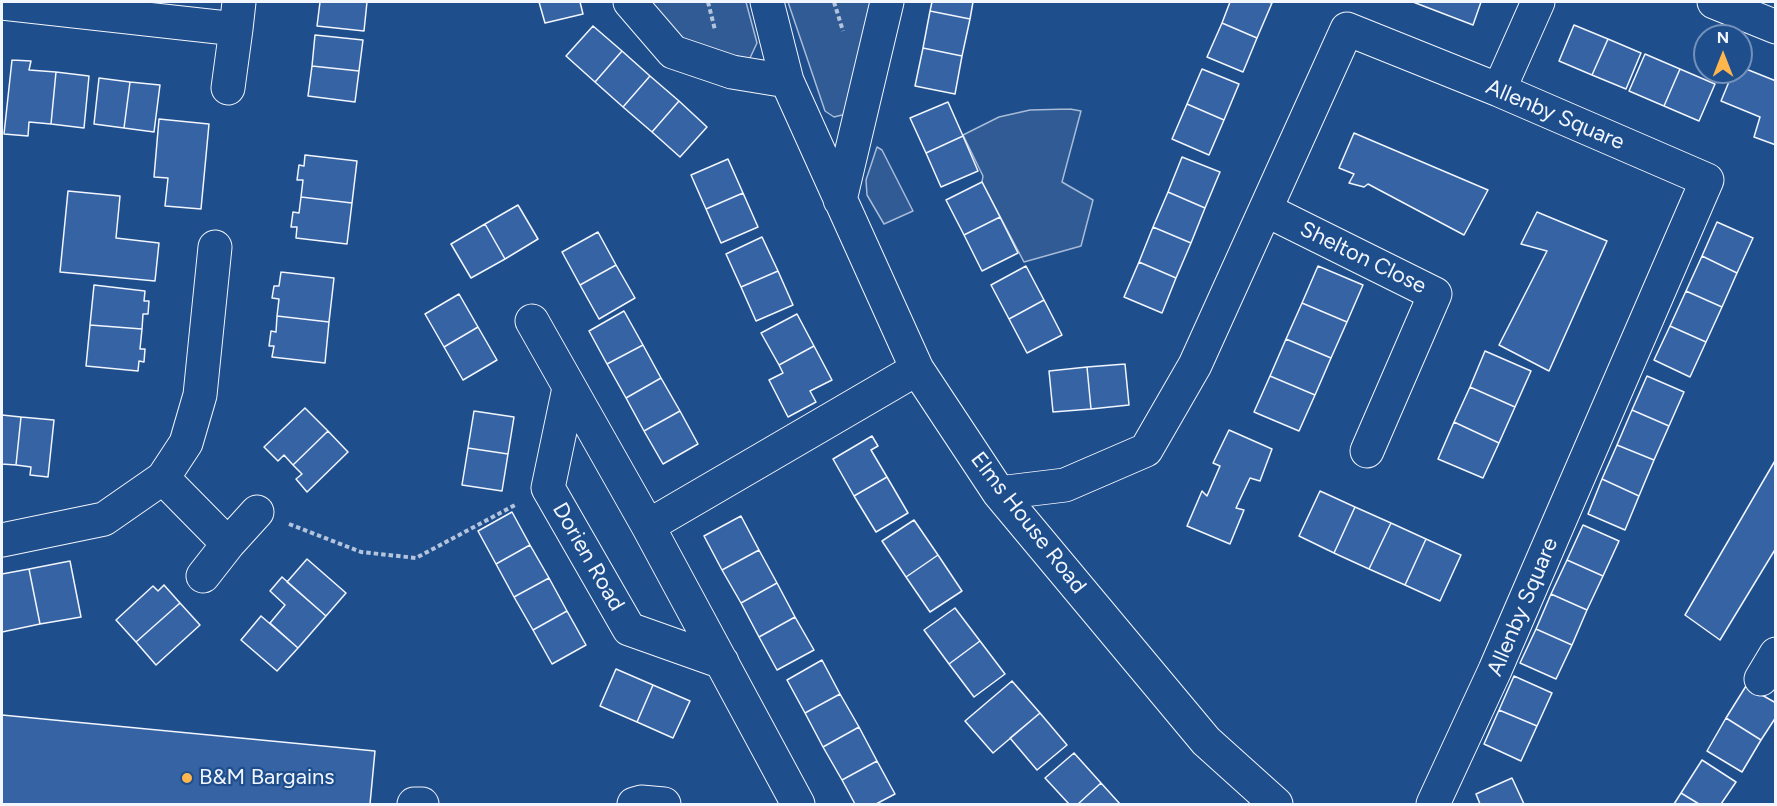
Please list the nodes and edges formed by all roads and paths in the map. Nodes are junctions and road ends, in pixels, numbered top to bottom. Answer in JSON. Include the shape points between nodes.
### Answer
{"nodes":[{"id":1,"x":630,"y":2,"type":"edge"},
{"id":2,"x":767,"y":2,"type":"edge"},
{"id":3,"x":887,"y":2,"type":"edge"},
{"id":4,"x":1538,"y":2,"type":"edge"},
{"id":5,"x":1714,"y":2,"type":"edge"},
{"id":6,"x":2,"y":3,"type":"edge"},
{"id":7,"x":74,"y":6,"type":"edge"},
{"id":8,"x":237,"y":15,"type":"edge"},
{"id":9,"x":1776,"y":27,"type":"edge"},
{"id":10,"x":787,"y":81,"type":"junction"},
{"id":11,"x":228,"y":88,"type":"dead end"},
{"id":12,"x":1499,"y":90,"type":"junction"},
{"id":13,"x":840,"y":200,"type":"junction"},
{"id":14,"x":1266,"y":210,"type":"junction"},
{"id":15,"x":215,"y":247,"type":"dead end"},
{"id":16,"x":532,"y":321,"type":"dead end"},
{"id":17,"x":917,"y":369,"type":"junction"},
{"id":18,"x":569,"y":388,"type":"junction"},
{"id":19,"x":1367,"y":451,"type":"dead end"},
{"id":20,"x":163,"y":478,"type":"junction"},
{"id":21,"x":548,"y":488,"type":"junction"},
{"id":22,"x":999,"y":493,"type":"junction"},
{"id":23,"x":257,"y":512,"type":"joint"},
{"id":24,"x":648,"y":526,"type":"junction"},
{"id":25,"x":2,"y":540,"type":"edge"},
{"id":26,"x":228,"y":544,"type":"junction"},
{"id":27,"x":203,"y":576,"type":"dead end"},
{"id":28,"x":722,"y":662,"type":"junction"},
{"id":29,"x":414,"y":804,"type":"edge"},
{"id":30,"x":422,"y":804,"type":"edge"},
{"id":31,"x":634,"y":804,"type":"edge"},
{"id":32,"x":664,"y":804,"type":"edge"},
{"id":33,"x":798,"y":804,"type":"edge"},
{"id":34,"x":1276,"y":804,"type":"edge"},
{"id":35,"x":1433,"y":804,"type":"edge"}],
"edges":[{"from":1,"to":10,"type":"street","via":[[673,52],[732,72]]},
{"from":2,"to":10,"type":"street","name":"Elms House Road"},
{"from":3,"to":13,"type":"street"},
{"from":4,"to":12,"type":"street"},
{"from":5,"to":9,"type":"street"},
{"from":6,"to":7,"type":"street"},
{"from":7,"to":8,"type":"street"},
{"from":8,"to":11,"type":"street"},
{"from":10,"to":13,"type":"street","name":"Elms House Road"},
{"from":12,"to":14,"type":"street","name":"Allenby Square","via":[[1347,29]]},
{"from":12,"to":35,"type":"street","name":"Allenby Square","via":[[1707,180],[1500,659]]},
{"from":13,"to":17,"type":"street","name":"Elms House Road"},
{"from":14,"to":19,"type":"street","name":"Shelton Close","via":[[1436,294]]},
{"from":14,"to":22,"type":"street","name":"Allenby Square","via":[[1195,365],[1146,450],[1065,485]]},
{"from":15,"to":20,"type":"street","via":[[200,395],[186,443]]},
{"from":16,"to":18,"type":"street"},
{"from":17,"to":22,"type":"street","name":"Elms House Road"},
{"from":17,"to":24,"type":"street"},
{"from":18,"to":21,"type":"street","name":"Dorien Road"},
{"from":18,"to":24,"type":"street"},
{"from":20,"to":25,"type":"street","via":[[104,519]]},
{"from":20,"to":26,"type":"street"},
{"from":21,"to":23,"type":"path","via":[[416,558],[361,552]]},
{"from":21,"to":28,"type":"street","name":"Dorien Road","via":[[629,629]]},
{"from":22,"to":34,"type":"street","name":"Elms House Road","via":[[1206,741]]},
{"from":23,"to":26,"type":"street"},
{"from":24,"to":28,"type":"street"},
{"from":26,"to":27,"type":"street"},
{"from":28,"to":33,"type":"street"},
{"from":29,"to":30,"type":"street"},
{"from":31,"to":32,"type":"street"}]}
